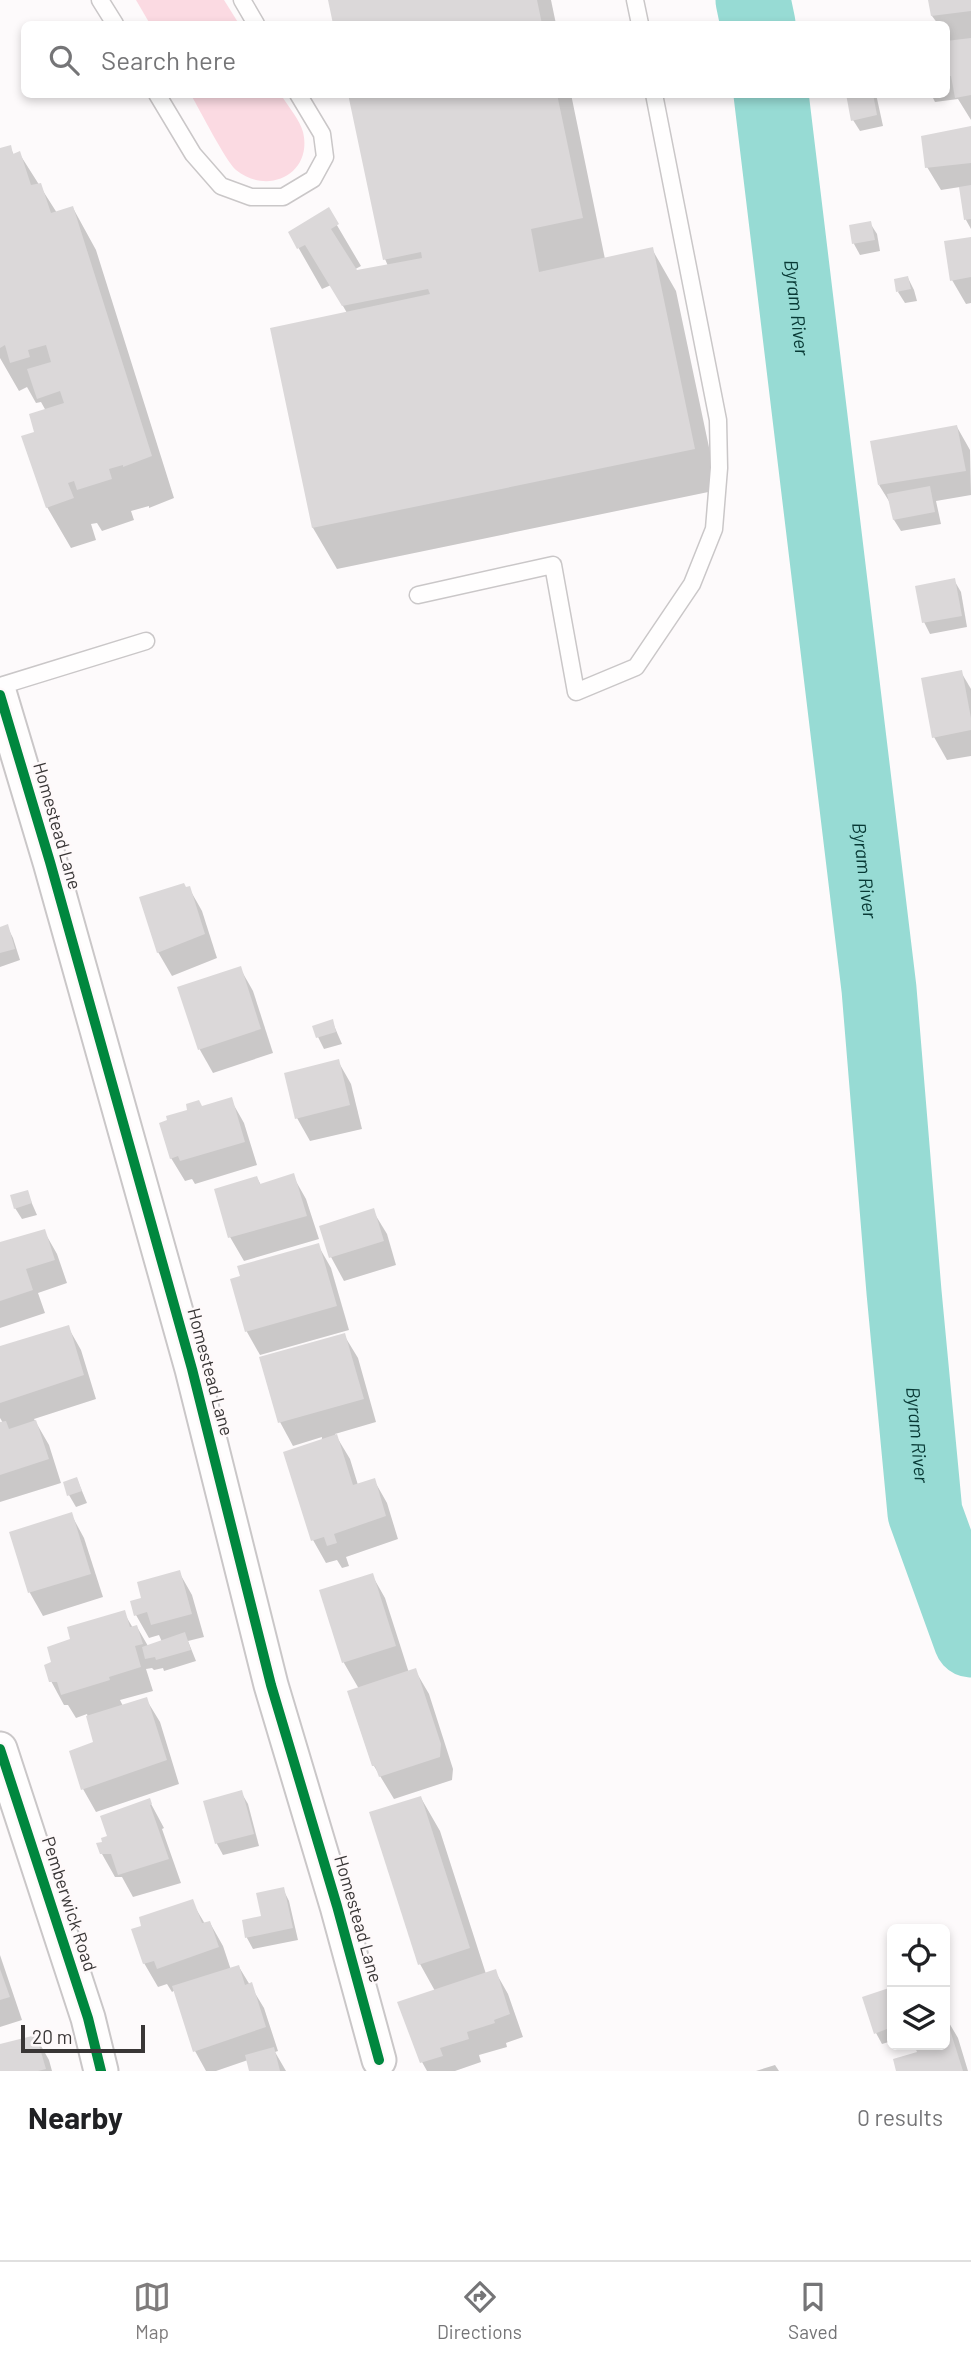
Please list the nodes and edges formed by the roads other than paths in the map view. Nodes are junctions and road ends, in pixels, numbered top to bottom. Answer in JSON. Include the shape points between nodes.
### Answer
{"nodes":[{"id":1,"x":100,"y":0,"type":"edge"},
{"id":2,"x":242,"y":0,"type":"edge"},
{"id":3,"x":635,"y":0,"type":"edge"},
{"id":4,"x":113,"y":21,"type":"edge"},
{"id":5,"x":254,"y":21,"type":"edge"},
{"id":6,"x":639,"y":21,"type":"edge"},
{"id":7,"x":159,"y":98,"type":"edge"},
{"id":8,"x":300,"y":98,"type":"edge"},
{"id":9,"x":655,"y":98,"type":"edge"},
{"id":10,"x":418,"y":595,"type":"dead end"},
{"id":11,"x":146,"y":641,"type":"dead end"},
{"id":12,"x":0,"y":686,"type":"edge"},
{"id":13,"x":0,"y":695,"type":"edge"},
{"id":14,"x":0,"y":1749,"type":"edge"},
{"id":15,"x":379,"y":2060,"type":"dead end"},
{"id":16,"x":101,"y":2071,"type":"edge"}],
"edges":[{"from":1,"to":4,"type":"lane"},
{"from":2,"to":5,"type":"lane"},
{"from":3,"to":6,"type":"lane"},
{"from":7,"to":8,"type":"lane","via":[[193,154],[221,186],[251,197],[283,197],[313,179],[325,157],[322,134]]},
{"from":9,"to":10,"type":"lane","via":[[719,420],[714,529],[692,584],[636,667],[576,692],[553,565]]},
{"from":11,"to":12,"type":"lane"},
{"from":13,"to":15,"type":"street","name":"Homestead Lane","via":[[192,1369],[271,1685]]},
{"from":14,"to":16,"type":"street","name":"Pemberwick Road"}]}
